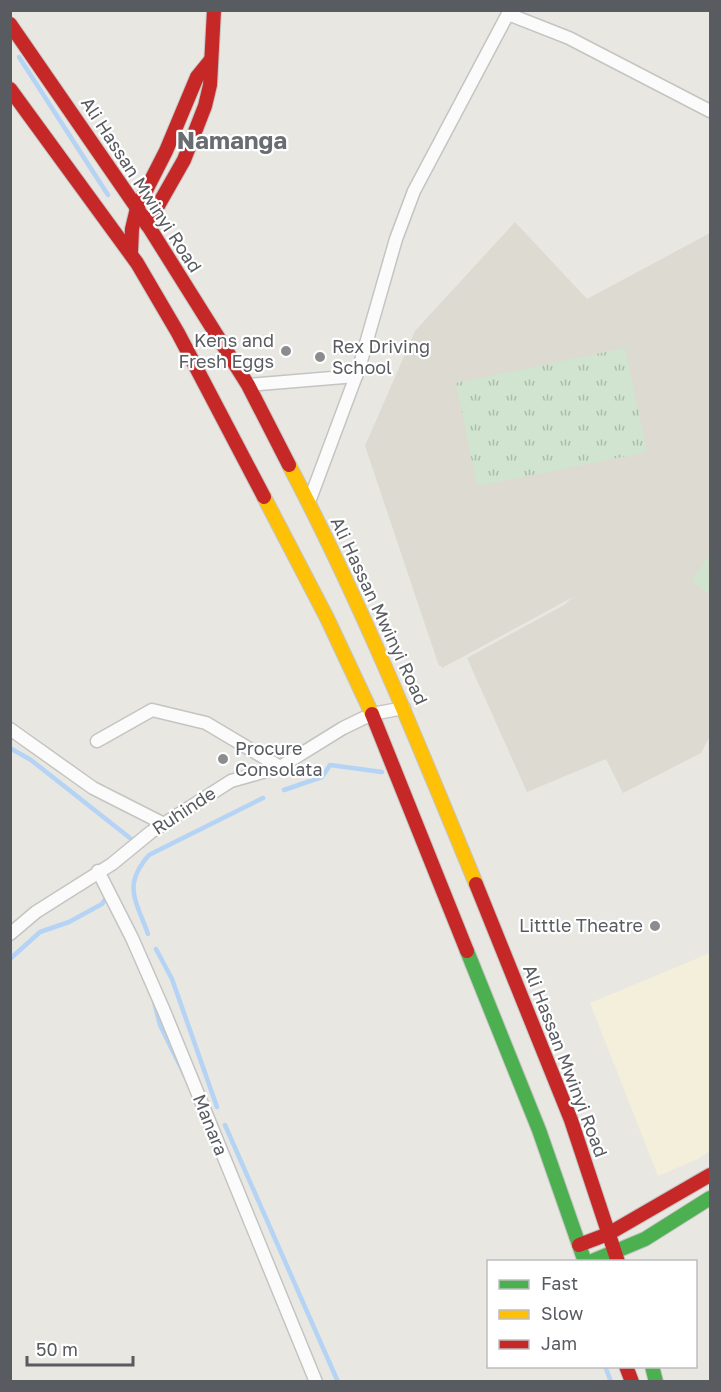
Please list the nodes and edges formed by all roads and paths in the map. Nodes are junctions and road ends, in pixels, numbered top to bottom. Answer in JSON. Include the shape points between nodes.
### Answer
{"nodes":[{"id":1,"x":214,"y":10,"type":"edge"},
{"id":2,"x":509,"y":12,"type":"edge"},
{"id":3,"x":13,"y":33,"type":"edge"},
{"id":4,"x":210,"y":61,"type":"junction"},
{"id":5,"x":10,"y":89,"type":"edge"},
{"id":6,"x":711,"y":111,"type":"edge"},
{"id":7,"x":137,"y":208,"type":"junction"},
{"id":8,"x":147,"y":225,"type":"junction"},
{"id":9,"x":131,"y":252,"type":"junction"},
{"id":10,"x":356,"y":376,"type":"junction"},
{"id":11,"x":248,"y":385,"type":"junction"},
{"id":12,"x":309,"y":502,"type":"junction"},
{"id":13,"x":404,"y":708,"type":"junction"},
{"id":14,"x":372,"y":714,"type":"junction"},
{"id":15,"x":10,"y":729,"type":"edge"},
{"id":16,"x":97,"y":741,"type":"dead end"},
{"id":17,"x":280,"y":766,"type":"junction"},
{"id":18,"x":164,"y":824,"type":"junction"},
{"id":19,"x":98,"y":872,"type":"junction"},
{"id":20,"x":10,"y":934,"type":"edge"},
{"id":21,"x":711,"y":1174,"type":"edge"},
{"id":22,"x":711,"y":1198,"type":"edge"},
{"id":23,"x":608,"y":1234,"type":"junction"},
{"id":24,"x":579,"y":1245,"type":"junction"},
{"id":25,"x":616,"y":1257,"type":"edge"},
{"id":26,"x":584,"y":1260,"type":"edge"},
{"id":27,"x":600,"y":1260,"type":"edge"},
{"id":28,"x":316,"y":1382,"type":"edge"}],
"edges":[{"from":1,"to":4,"type":"main road"},
{"from":2,"to":6,"type":"street","via":[[569,38]]},
{"from":2,"to":10,"type":"street","via":[[414,191]]},
{"from":3,"to":7,"type":"main road","name":"Ali Hassan Mwinyi Road"},
{"from":4,"to":7,"type":"main road","via":[[197,77]]},
{"from":4,"to":8,"type":"main road","via":[[209,89],[199,122]]},
{"from":5,"to":9,"type":"main road"},
{"from":7,"to":8,"type":"main road","name":"Ali Hassan Mwinyi Road"},
{"from":7,"to":9,"type":"main road"},
{"from":8,"to":11,"type":"main road","name":"Ali Hassan Mwinyi Road"},
{"from":9,"to":14,"type":"main road","via":[[294,553]]},
{"from":10,"to":11,"type":"street"},
{"from":10,"to":12,"type":"street"},
{"from":11,"to":12,"type":"main road","name":"Ali Hassan Mwinyi Road"},
{"from":12,"to":13,"type":"main road","name":"Ali Hassan Mwinyi Road"},
{"from":13,"to":14,"type":"street","name":"Ruhinde"},
{"from":13,"to":23,"type":"main road","name":"Ali Hassan Mwinyi Road","via":[[571,1120]]},
{"from":14,"to":17,"type":"street","name":"Ruhinde"},
{"from":14,"to":24,"type":"main road","via":[[539,1130]]},
{"from":15,"to":18,"type":"street","via":[[93,788]]},
{"from":16,"to":17,"type":"street","via":[[152,710],[206,723]]},
{"from":17,"to":18,"type":"street","name":"Ruhinde","via":[[231,781]]},
{"from":18,"to":19,"type":"street","name":"Ruhinde"},
{"from":19,"to":20,"type":"street","name":"Ruhinde","via":[[36,912]]},
{"from":19,"to":28,"type":"street","name":"Manara","via":[[164,1011]]},
{"from":21,"to":23,"type":"main road"},
{"from":22,"to":25,"type":"main road"},
{"from":23,"to":24,"type":"main road"},
{"from":23,"to":25,"type":"main road","name":"Ali Hassan Mwinyi Road"},
{"from":24,"to":26,"type":"main road"},
{"from":25,"to":27,"type":"main road"}]}
